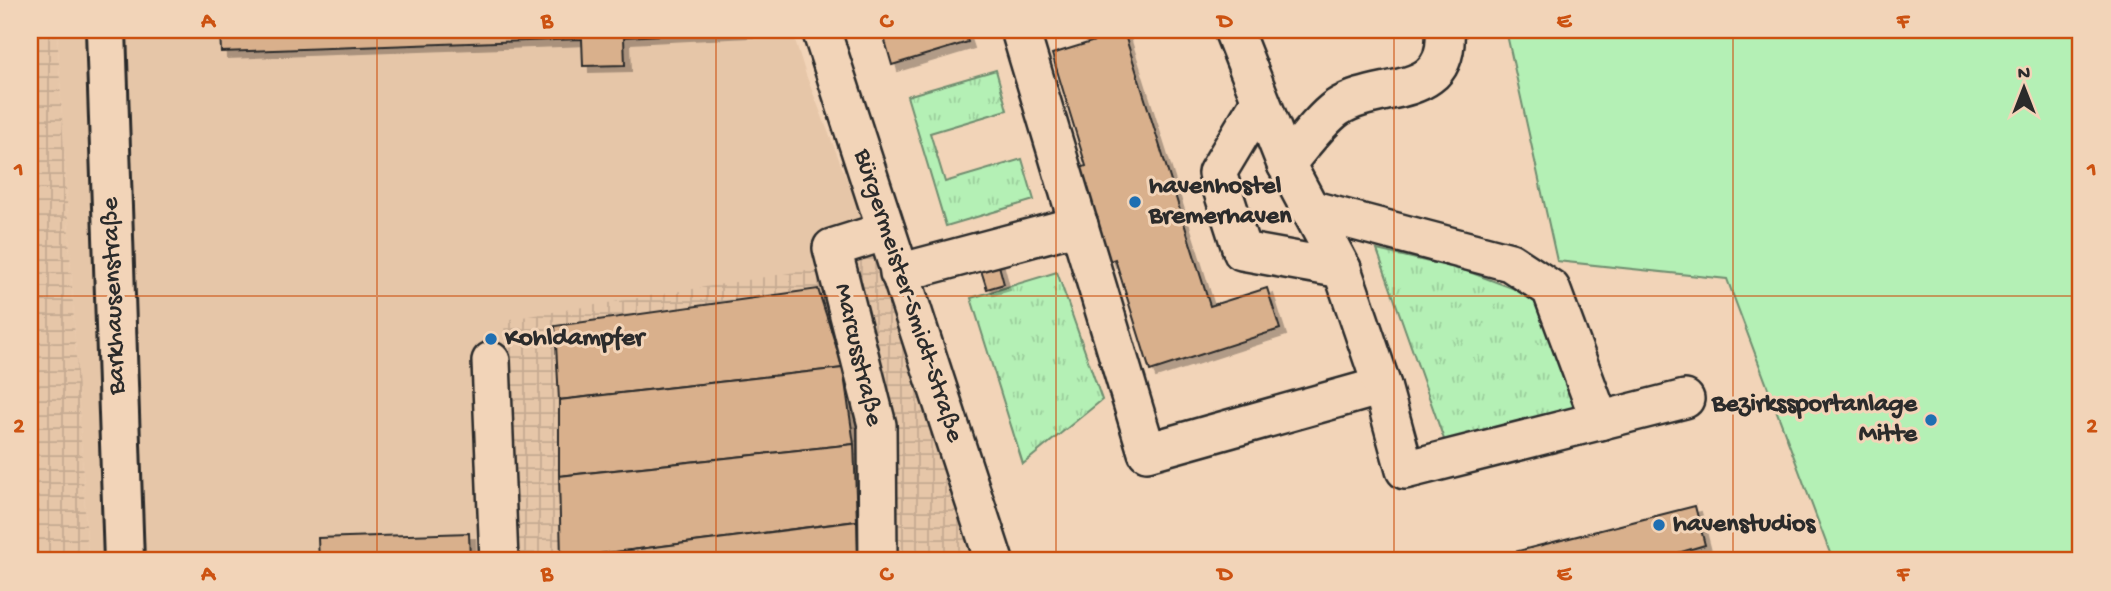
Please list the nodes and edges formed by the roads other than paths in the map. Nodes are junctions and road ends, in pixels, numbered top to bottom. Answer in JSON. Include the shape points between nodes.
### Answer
{"nodes":[{"id":1,"x":106,"y":30,"type":"edge"},
{"id":2,"x":821,"y":30,"type":"edge"},
{"id":3,"x":1020,"y":30,"type":"edge"},
{"id":4,"x":1233,"y":30,"type":"edge"},
{"id":5,"x":1445,"y":30,"type":"edge"},
{"id":6,"x":1259,"y":103,"type":"junction"},
{"id":7,"x":1286,"y":164,"type":"junction"},
{"id":8,"x":1309,"y":209,"type":"junction"},
{"id":9,"x":1079,"y":225,"type":"junction"},
{"id":10,"x":886,"y":231,"type":"junction"},
{"id":11,"x":1342,"y":269,"type":"junction"},
{"id":12,"x":899,"y":273,"type":"junction"},
{"id":13,"x":491,"y":361,"type":"dead end"},
{"id":14,"x":1382,"y":386,"type":"junction"},
{"id":15,"x":1685,"y":399,"type":"dead end"},
{"id":16,"x":1600,"y":421,"type":"junction"},
{"id":17,"x":124,"y":561,"type":"edge"},
{"id":18,"x":499,"y":561,"type":"edge"},
{"id":19,"x":878,"y":561,"type":"edge"},
{"id":20,"x":994,"y":561,"type":"edge"}],
"edges":[{"from":1,"to":17,"type":"main road","name":"Barkhausenstraße"},
{"from":2,"to":10,"type":"street","name":"Bürgermeister-Smidt-Straße"},
{"from":3,"to":9,"type":"street"},
{"from":4,"to":6,"type":"street"},
{"from":5,"to":7,"type":"street","via":[[1446,48],[1432,75],[1337,108]]},
{"from":6,"to":7,"type":"street"},
{"from":6,"to":11,"type":"street","via":[[1216,173],[1242,251]]},
{"from":7,"to":8,"type":"street"},
{"from":8,"to":11,"type":"street"},
{"from":8,"to":16,"type":"street","via":[[1510,262],[1551,289]]},
{"from":9,"to":12,"type":"street"},
{"from":9,"to":14,"type":"street","via":[[1147,452]]},
{"from":10,"to":12,"type":"street","name":"Bürgermeister-Smidt-Straße"},
{"from":10,"to":19,"type":"street","name":"Marcusstraße","via":[[832,248],[877,425]]},
{"from":11,"to":14,"type":"street"},
{"from":12,"to":20,"type":"street","name":"Bürgermeister-Smidt-Straße"},
{"from":13,"to":18,"type":"street"},
{"from":14,"to":16,"type":"street","via":[[1405,470]]},
{"from":15,"to":16,"type":"street"}]}
